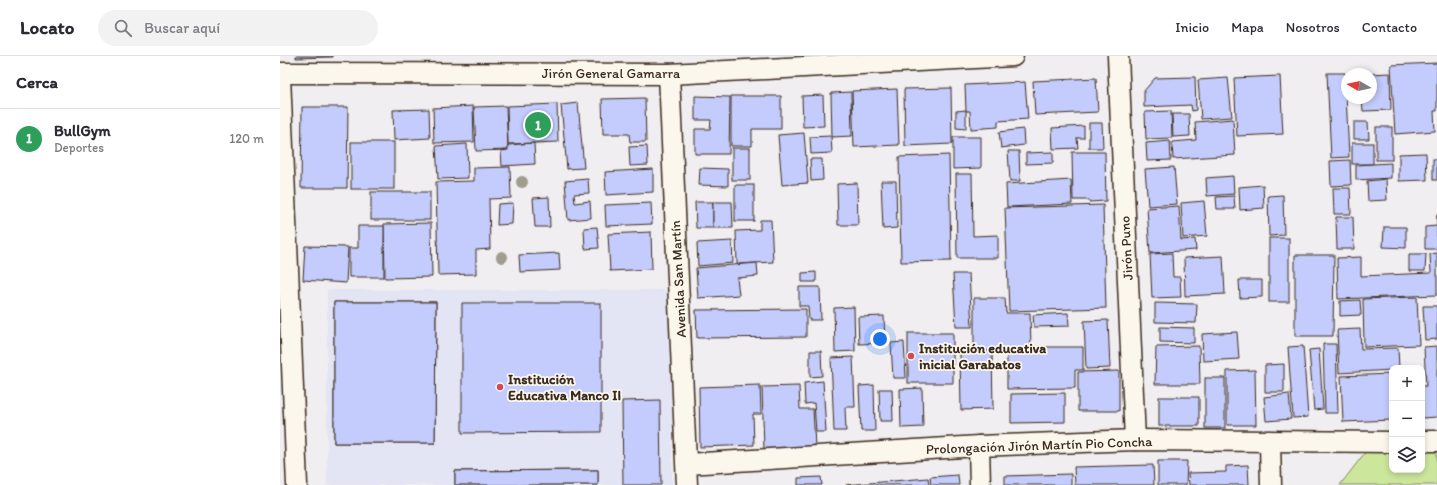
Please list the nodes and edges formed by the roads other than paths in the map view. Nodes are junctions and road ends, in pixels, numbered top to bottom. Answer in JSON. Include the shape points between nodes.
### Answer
{"nodes":[{"id":1,"x":1013,"y":56,"type":"edge"},
{"id":2,"x":1118,"y":56,"type":"edge"},
{"id":3,"x":280,"y":74,"type":"edge"},
{"id":4,"x":669,"y":74,"type":"junction"},
{"id":5,"x":1135,"y":440,"type":"junction"},
{"id":6,"x":1425,"y":441,"type":"edge"},
{"id":7,"x":1437,"y":441,"type":"edge"},
{"id":8,"x":1270,"y":442,"type":"junction"},
{"id":9,"x":1389,"y":442,"type":"edge"},
{"id":10,"x":287,"y":443,"type":"edge"},
{"id":11,"x":979,"y":446,"type":"junction"},
{"id":12,"x":687,"y":464,"type":"junction"},
{"id":13,"x":297,"y":485,"type":"edge"},
{"id":14,"x":687,"y":485,"type":"edge"},
{"id":15,"x":980,"y":485,"type":"edge"},
{"id":16,"x":1271,"y":485,"type":"edge"}],
"edges":[{"from":1,"to":4,"type":"street","name":"Jirón General Gamarra"},
{"from":2,"to":5,"type":"street","name":"Jirón Puno"},
{"from":3,"to":4,"type":"street","name":"Jirón General Gamarra"},
{"from":3,"to":10,"type":"street"},
{"from":4,"to":12,"type":"street","name":"Avenida San Martín"},
{"from":5,"to":8,"type":"street","name":"Prolongación Jirón Martín Pio Concha"},
{"from":5,"to":11,"type":"street","name":"Prolongación Jirón Martín Pio Concha"},
{"from":6,"to":7,"type":"street"},
{"from":8,"to":9,"type":"street","name":"Prolongación Jirón Martín Pio Concha"},
{"from":8,"to":16,"type":"street"},
{"from":10,"to":13,"type":"street"},
{"from":11,"to":12,"type":"street","name":"Prolongación Jirón Martín Pio Concha"},
{"from":11,"to":15,"type":"street"},
{"from":12,"to":14,"type":"street","name":"Avenida San Martín"}]}
